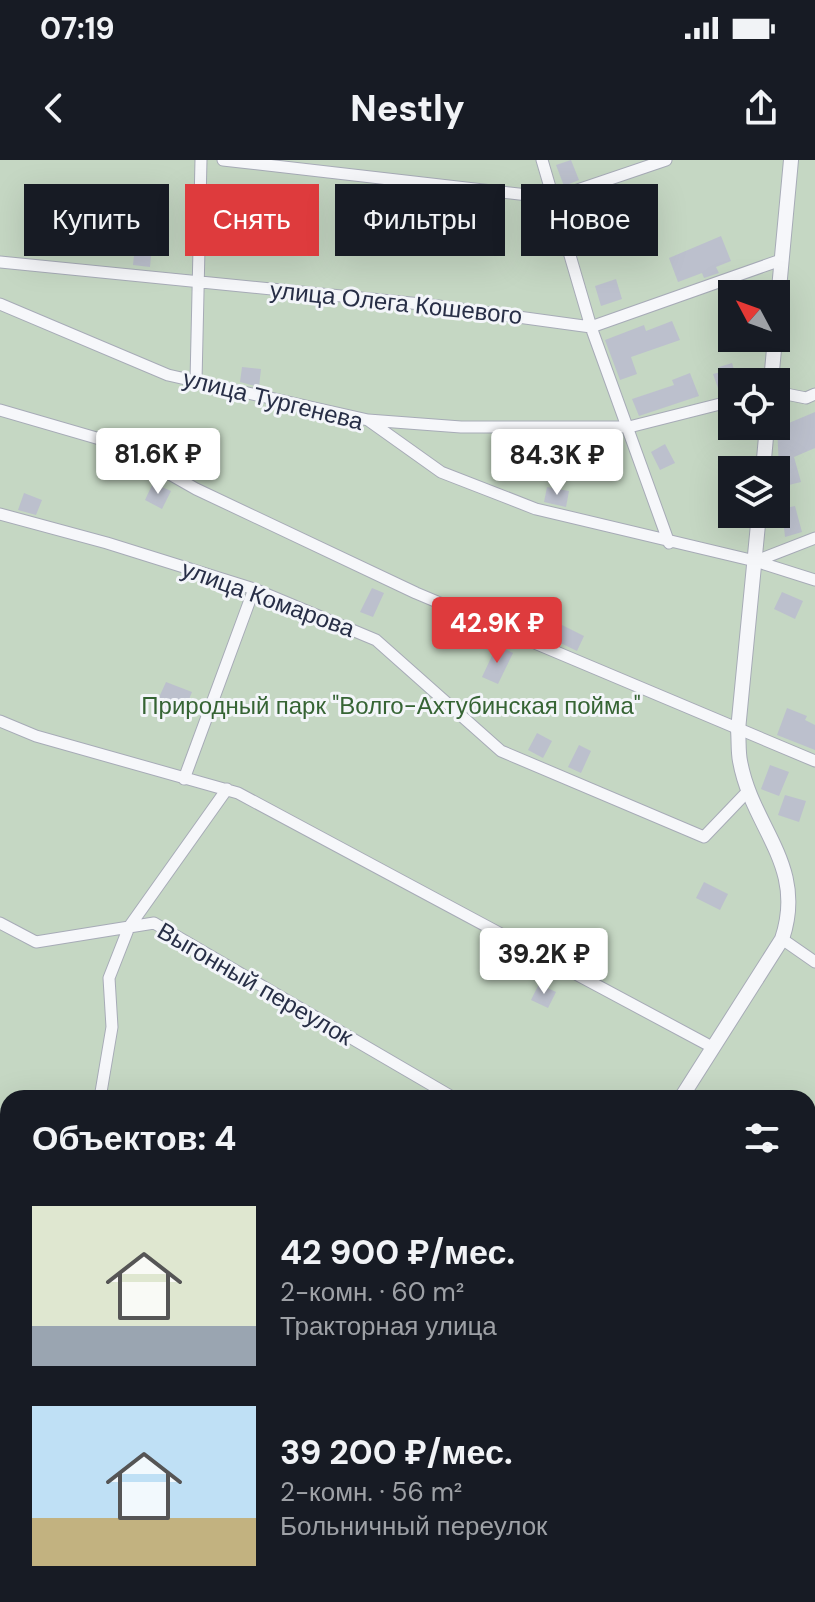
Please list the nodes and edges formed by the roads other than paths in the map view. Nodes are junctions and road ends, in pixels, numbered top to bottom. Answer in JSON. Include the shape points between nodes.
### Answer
{"nodes":[{"id":1,"x":201,"y":160,"type":"edge"},
{"id":2,"x":223,"y":160,"type":"edge"},
{"id":3,"x":542,"y":160,"type":"edge"},
{"id":4,"x":666,"y":160,"type":"edge"},
{"id":5,"x":791,"y":160,"type":"edge"},
{"id":6,"x":550,"y":184,"type":"edge"},
{"id":7,"x":595,"y":184,"type":"edge"},
{"id":8,"x":521,"y":194,"type":"edge"},
{"id":9,"x":571,"y":256,"type":"edge"},
{"id":10,"x":781,"y":260,"type":"junction"},
{"id":11,"x":0,"y":262,"type":"edge"},
{"id":12,"x":779,"y":280,"type":"edge"},
{"id":13,"x":198,"y":282,"type":"junction"},
{"id":14,"x":0,"y":304,"type":"edge"},
{"id":15,"x":591,"y":327,"type":"junction"},
{"id":16,"x":196,"y":381,"type":"junction"},
{"id":17,"x":815,"y":394,"type":"edge"},
{"id":18,"x":790,"y":395,"type":"edge"},
{"id":19,"x":718,"y":405,"type":"edge"},
{"id":20,"x":0,"y":410,"type":"edge"},
{"id":21,"x":368,"y":420,"type":"junction"},
{"id":22,"x":629,"y":427,"type":"junction"},
{"id":23,"x":0,"y":514,"type":"edge"},
{"id":24,"x":758,"y":528,"type":"edge"},
{"id":25,"x":815,"y":538,"type":"edge"},
{"id":26,"x":669,"y":543,"type":"junction"},
{"id":27,"x":755,"y":561,"type":"junction"},
{"id":28,"x":815,"y":580,"type":"edge"},
{"id":29,"x":254,"y":589,"type":"junction"},
{"id":30,"x":0,"y":721,"type":"edge"},
{"id":31,"x":738,"y":730,"type":"junction"},
{"id":32,"x":815,"y":761,"type":"edge"},
{"id":33,"x":184,"y":779,"type":"junction"},
{"id":34,"x":227,"y":789,"type":"junction"},
{"id":35,"x":749,"y":790,"type":"junction"},
{"id":36,"x":0,"y":923,"type":"edge"},
{"id":37,"x":129,"y":927,"type":"junction"},
{"id":38,"x":782,"y":939,"type":"junction"},
{"id":39,"x":815,"y":962,"type":"edge"},
{"id":40,"x":712,"y":1047,"type":"junction"},
{"id":41,"x":101,"y":1090,"type":"edge"},
{"id":42,"x":440,"y":1090,"type":"edge"},
{"id":43,"x":686,"y":1090,"type":"edge"}],
"edges":[{"from":1,"to":13,"type":"street"},
{"from":2,"to":8,"type":"street"},
{"from":3,"to":6,"type":"street"},
{"from":4,"to":7,"type":"street"},
{"from":5,"to":10,"type":"street"},
{"from":9,"to":15,"type":"street"},
{"from":10,"to":12,"type":"street"},
{"from":10,"to":15,"type":"street","name":"улица Олега Кошевого"},
{"from":11,"to":13,"type":"street","name":"улица Олега Кошевого"},
{"from":13,"to":15,"type":"street","name":"улица Олега Кошевого"},
{"from":13,"to":16,"type":"street"},
{"from":14,"to":16,"type":"street","name":"улица Тургенева","via":[[168,375]]},
{"from":15,"to":22,"type":"street"},
{"from":16,"to":21,"type":"street","name":"улица Тургенева"},
{"from":17,"to":18,"type":"street"},
{"from":19,"to":22,"type":"street"},
{"from":20,"to":31,"type":"street","via":[[117,444],[196,489],[416,593]]},
{"from":21,"to":22,"type":"street","via":[[461,427]]},
{"from":21,"to":26,"type":"street","name":"улица Тургенева","via":[[441,472],[536,509]]},
{"from":22,"to":26,"type":"street"},
{"from":23,"to":29,"type":"street","name":"улица Комарова"},
{"from":24,"to":27,"type":"street"},
{"from":25,"to":27,"type":"street"},
{"from":26,"to":27,"type":"street","name":"улица Тургенева"},
{"from":27,"to":28,"type":"street","name":"улица Тургенева"},
{"from":27,"to":31,"type":"street"},
{"from":29,"to":33,"type":"street"},
{"from":29,"to":35,"type":"street","name":"улица Комарова","via":[[376,640],[501,751],[704,837]]},
{"from":30,"to":33,"type":"street"},
{"from":31,"to":32,"type":"street"},
{"from":31,"to":35,"type":"street"},
{"from":33,"to":34,"type":"street"},
{"from":34,"to":37,"type":"street"},
{"from":34,"to":40,"type":"street"},
{"from":35,"to":38,"type":"street","via":[[790,891]]},
{"from":36,"to":37,"type":"street","name":"Выгонный переулок","via":[[36,942]]},
{"from":37,"to":41,"type":"street","via":[[109,978],[112,1027]]},
{"from":37,"to":42,"type":"street","name":"Выгонный переулок","via":[[154,923]]},
{"from":38,"to":39,"type":"street"},
{"from":38,"to":40,"type":"street"},
{"from":40,"to":43,"type":"street"}]}
